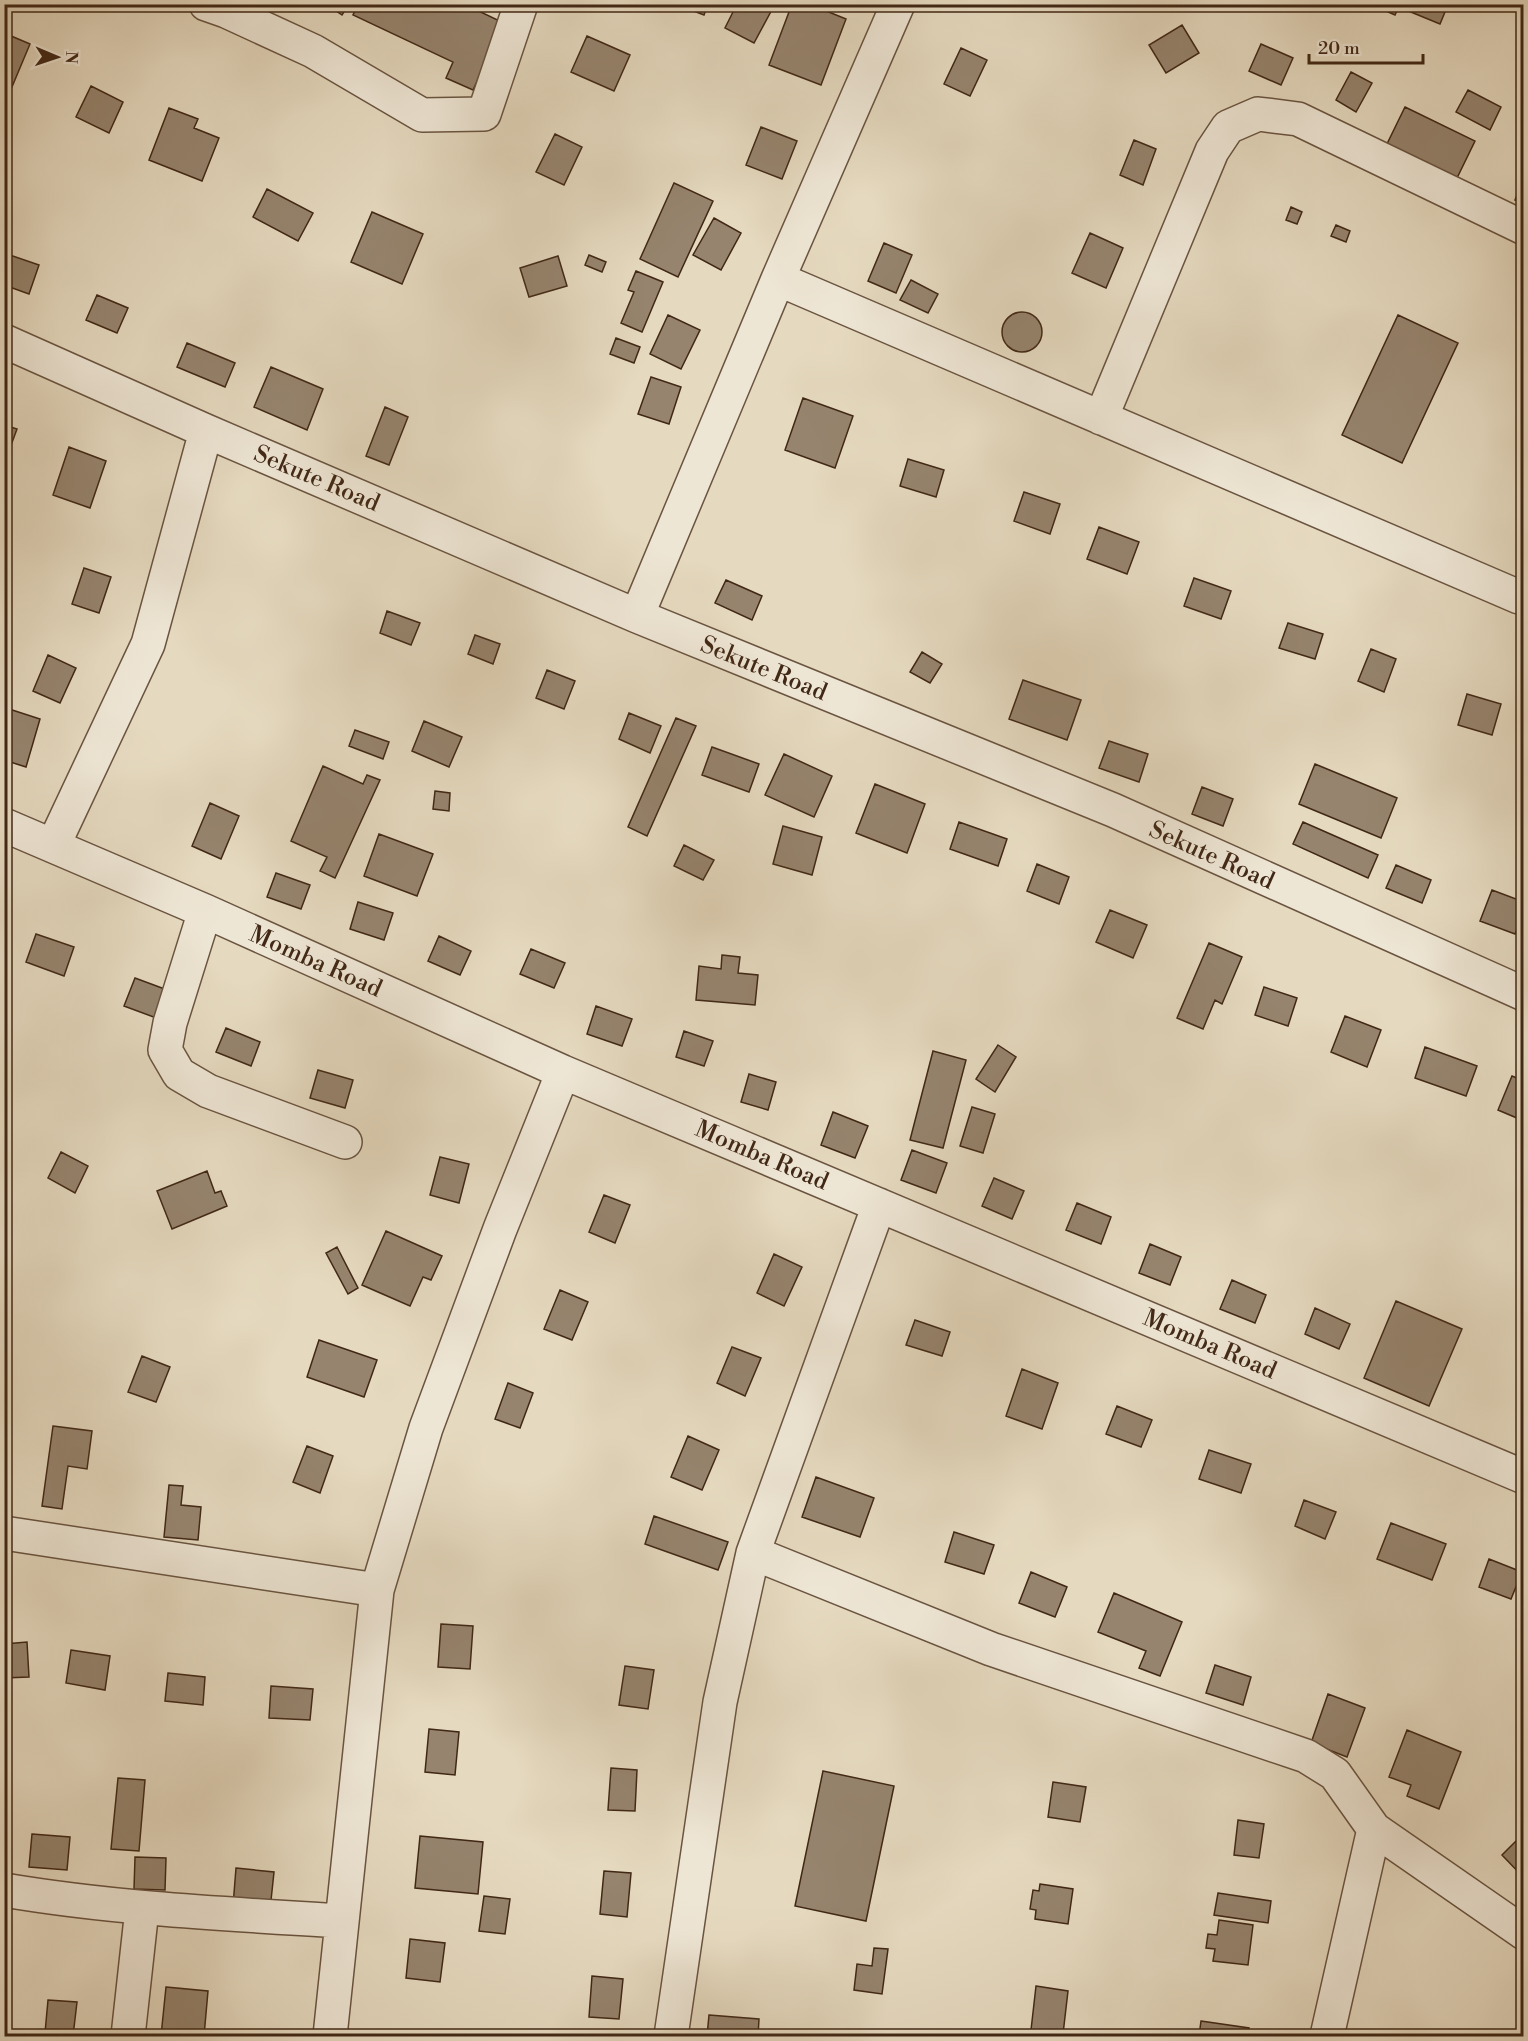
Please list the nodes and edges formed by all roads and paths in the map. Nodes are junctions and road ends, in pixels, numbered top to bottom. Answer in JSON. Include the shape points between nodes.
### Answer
{"nodes":[{"id":1,"x":206,"y":4,"type":"edge"},
{"id":2,"x":521,"y":4,"type":"edge"},
{"id":3,"x":898,"y":4,"type":"edge"},
{"id":4,"x":1524,"y":228,"type":"edge"},
{"id":5,"x":778,"y":279,"type":"junction"},
{"id":6,"x":4,"y":341,"type":"edge"},
{"id":7,"x":1101,"y":418,"type":"junction"},
{"id":8,"x":206,"y":430,"type":"junction"},
{"id":9,"x":1524,"y":597,"type":"edge"},
{"id":10,"x":637,"y":616,"type":"junction"},
{"id":11,"x":4,"y":825,"type":"edge"},
{"id":12,"x":53,"y":846,"type":"junction"},
{"id":13,"x":205,"y":911,"type":"junction"},
{"id":14,"x":1524,"y":994,"type":"edge"},
{"id":15,"x":563,"y":1072,"type":"junction"},
{"id":16,"x":345,"y":1142,"type":"dead end"},
{"id":17,"x":879,"y":1204,"type":"junction"},
{"id":18,"x":1524,"y":1477,"type":"edge"},
{"id":19,"x":4,"y":1533,"type":"edge"},
{"id":20,"x":753,"y":1553,"type":"junction"},
{"id":21,"x":377,"y":1590,"type":"junction"},
{"id":22,"x":1374,"y":1829,"type":"junction"},
{"id":23,"x":4,"y":1890,"type":"edge"},
{"id":24,"x":142,"y":1909,"type":"junction"},
{"id":25,"x":342,"y":1921,"type":"junction"},
{"id":26,"x":1524,"y":1933,"type":"edge"},
{"id":27,"x":128,"y":2037,"type":"edge"},
{"id":28,"x":330,"y":2037,"type":"edge"},
{"id":29,"x":671,"y":2037,"type":"edge"},
{"id":30,"x":1327,"y":2037,"type":"edge"}],
"edges":[{"from":1,"to":2,"type":"street","via":[[313,51],[422,115],[484,114]]},
{"from":3,"to":5,"type":"street"},
{"from":4,"to":7,"type":"street","via":[[1298,119],[1258,114],[1228,127],[1212,151]]},
{"from":5,"to":7,"type":"street"},
{"from":5,"to":10,"type":"street"},
{"from":6,"to":8,"type":"street","name":"Sekute Road"},
{"from":7,"to":9,"type":"street"},
{"from":8,"to":10,"type":"street","name":"Sekute Road"},
{"from":8,"to":12,"type":"street","via":[[148,645]]},
{"from":10,"to":14,"type":"street","name":"Sekute Road","via":[[1113,810]]},
{"from":11,"to":12,"type":"street","name":"Momba Road"},
{"from":12,"to":13,"type":"street","name":"Momba Road"},
{"from":13,"to":15,"type":"street","name":"Momba Road"},
{"from":13,"to":16,"type":"street","via":[[165,1050],[178,1074],[208,1091]]},
{"from":15,"to":17,"type":"street","name":"Momba Road"},
{"from":15,"to":21,"type":"street","via":[[426,1428]]},
{"from":17,"to":18,"type":"street","name":"Momba Road"},
{"from":17,"to":20,"type":"street"},
{"from":19,"to":21,"type":"street"},
{"from":20,"to":22,"type":"street","via":[[991,1649],[1306,1756],[1335,1774]]},
{"from":20,"to":29,"type":"street","via":[[720,1702]]},
{"from":21,"to":25,"type":"street"},
{"from":22,"to":26,"type":"street"},
{"from":22,"to":30,"type":"street"},
{"from":23,"to":24,"type":"street"},
{"from":24,"to":25,"type":"street"},
{"from":24,"to":27,"type":"street"},
{"from":25,"to":28,"type":"street"}]}
